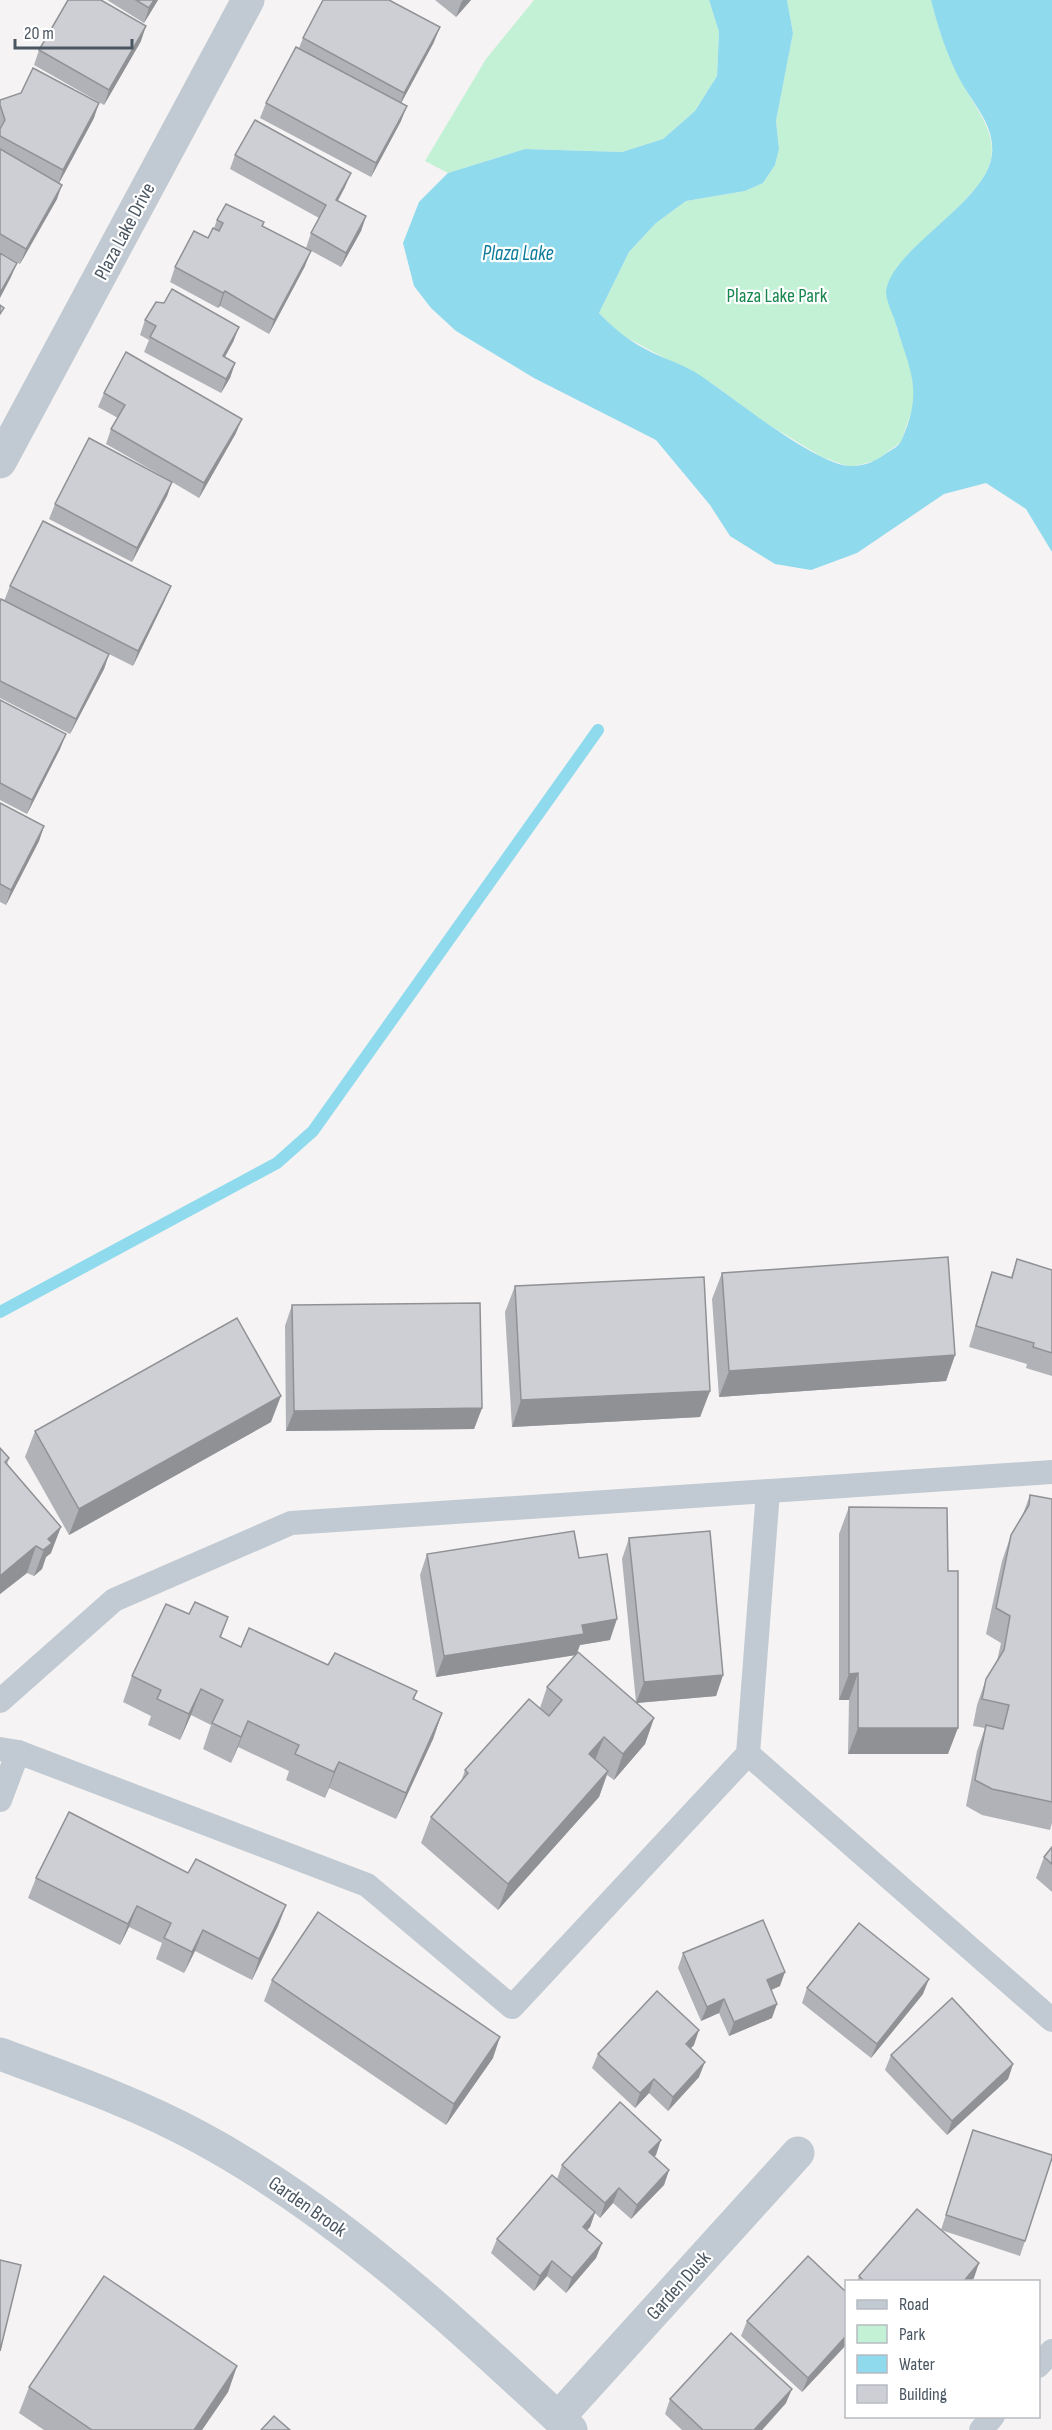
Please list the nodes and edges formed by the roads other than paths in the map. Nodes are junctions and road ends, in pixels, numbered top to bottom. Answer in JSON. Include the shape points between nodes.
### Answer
{"nodes":[{"id":1,"x":248,"y":0,"type":"edge"},
{"id":2,"x":0,"y":462,"type":"edge"},
{"id":3,"x":1052,"y":1472,"type":"edge"},
{"id":4,"x":768,"y":1491,"type":"junction"},
{"id":5,"x":0,"y":1701,"type":"edge"},
{"id":6,"x":9,"y":1750,"type":"edge"},
{"id":7,"x":748,"y":1754,"type":"junction"},
{"id":8,"x":0,"y":1800,"type":"edge"},
{"id":9,"x":1052,"y":2020,"type":"edge"},
{"id":10,"x":0,"y":2054,"type":"edge"},
{"id":11,"x":798,"y":2153,"type":"dead end"},
{"id":12,"x":1052,"y":2351,"type":"edge"},
{"id":13,"x":1040,"y":2364,"type":"edge"},
{"id":14,"x":991,"y":2418,"type":"edge"},
{"id":15,"x":565,"y":2424,"type":"edge"},
{"id":16,"x":981,"y":2430,"type":"edge"}],
"edges":[{"from":1,"to":2,"type":"street","name":"Plaza Lake Drive"},
{"from":3,"to":4,"type":"lane"},
{"from":4,"to":5,"type":"lane","via":[[291,1523],[114,1600]]},
{"from":4,"to":7,"type":"lane"},
{"from":6,"to":7,"type":"lane","via":[[368,1885],[512,2007]]},
{"from":6,"to":8,"type":"lane"},
{"from":7,"to":9,"type":"lane"},
{"from":10,"to":15,"type":"street","name":"Garden Brook","via":[[127,2103],[251,2167],[371,2251]]},
{"from":11,"to":15,"type":"street","name":"Garden Dusk"},
{"from":12,"to":13,"type":"lane"},
{"from":14,"to":16,"type":"lane"}]}
